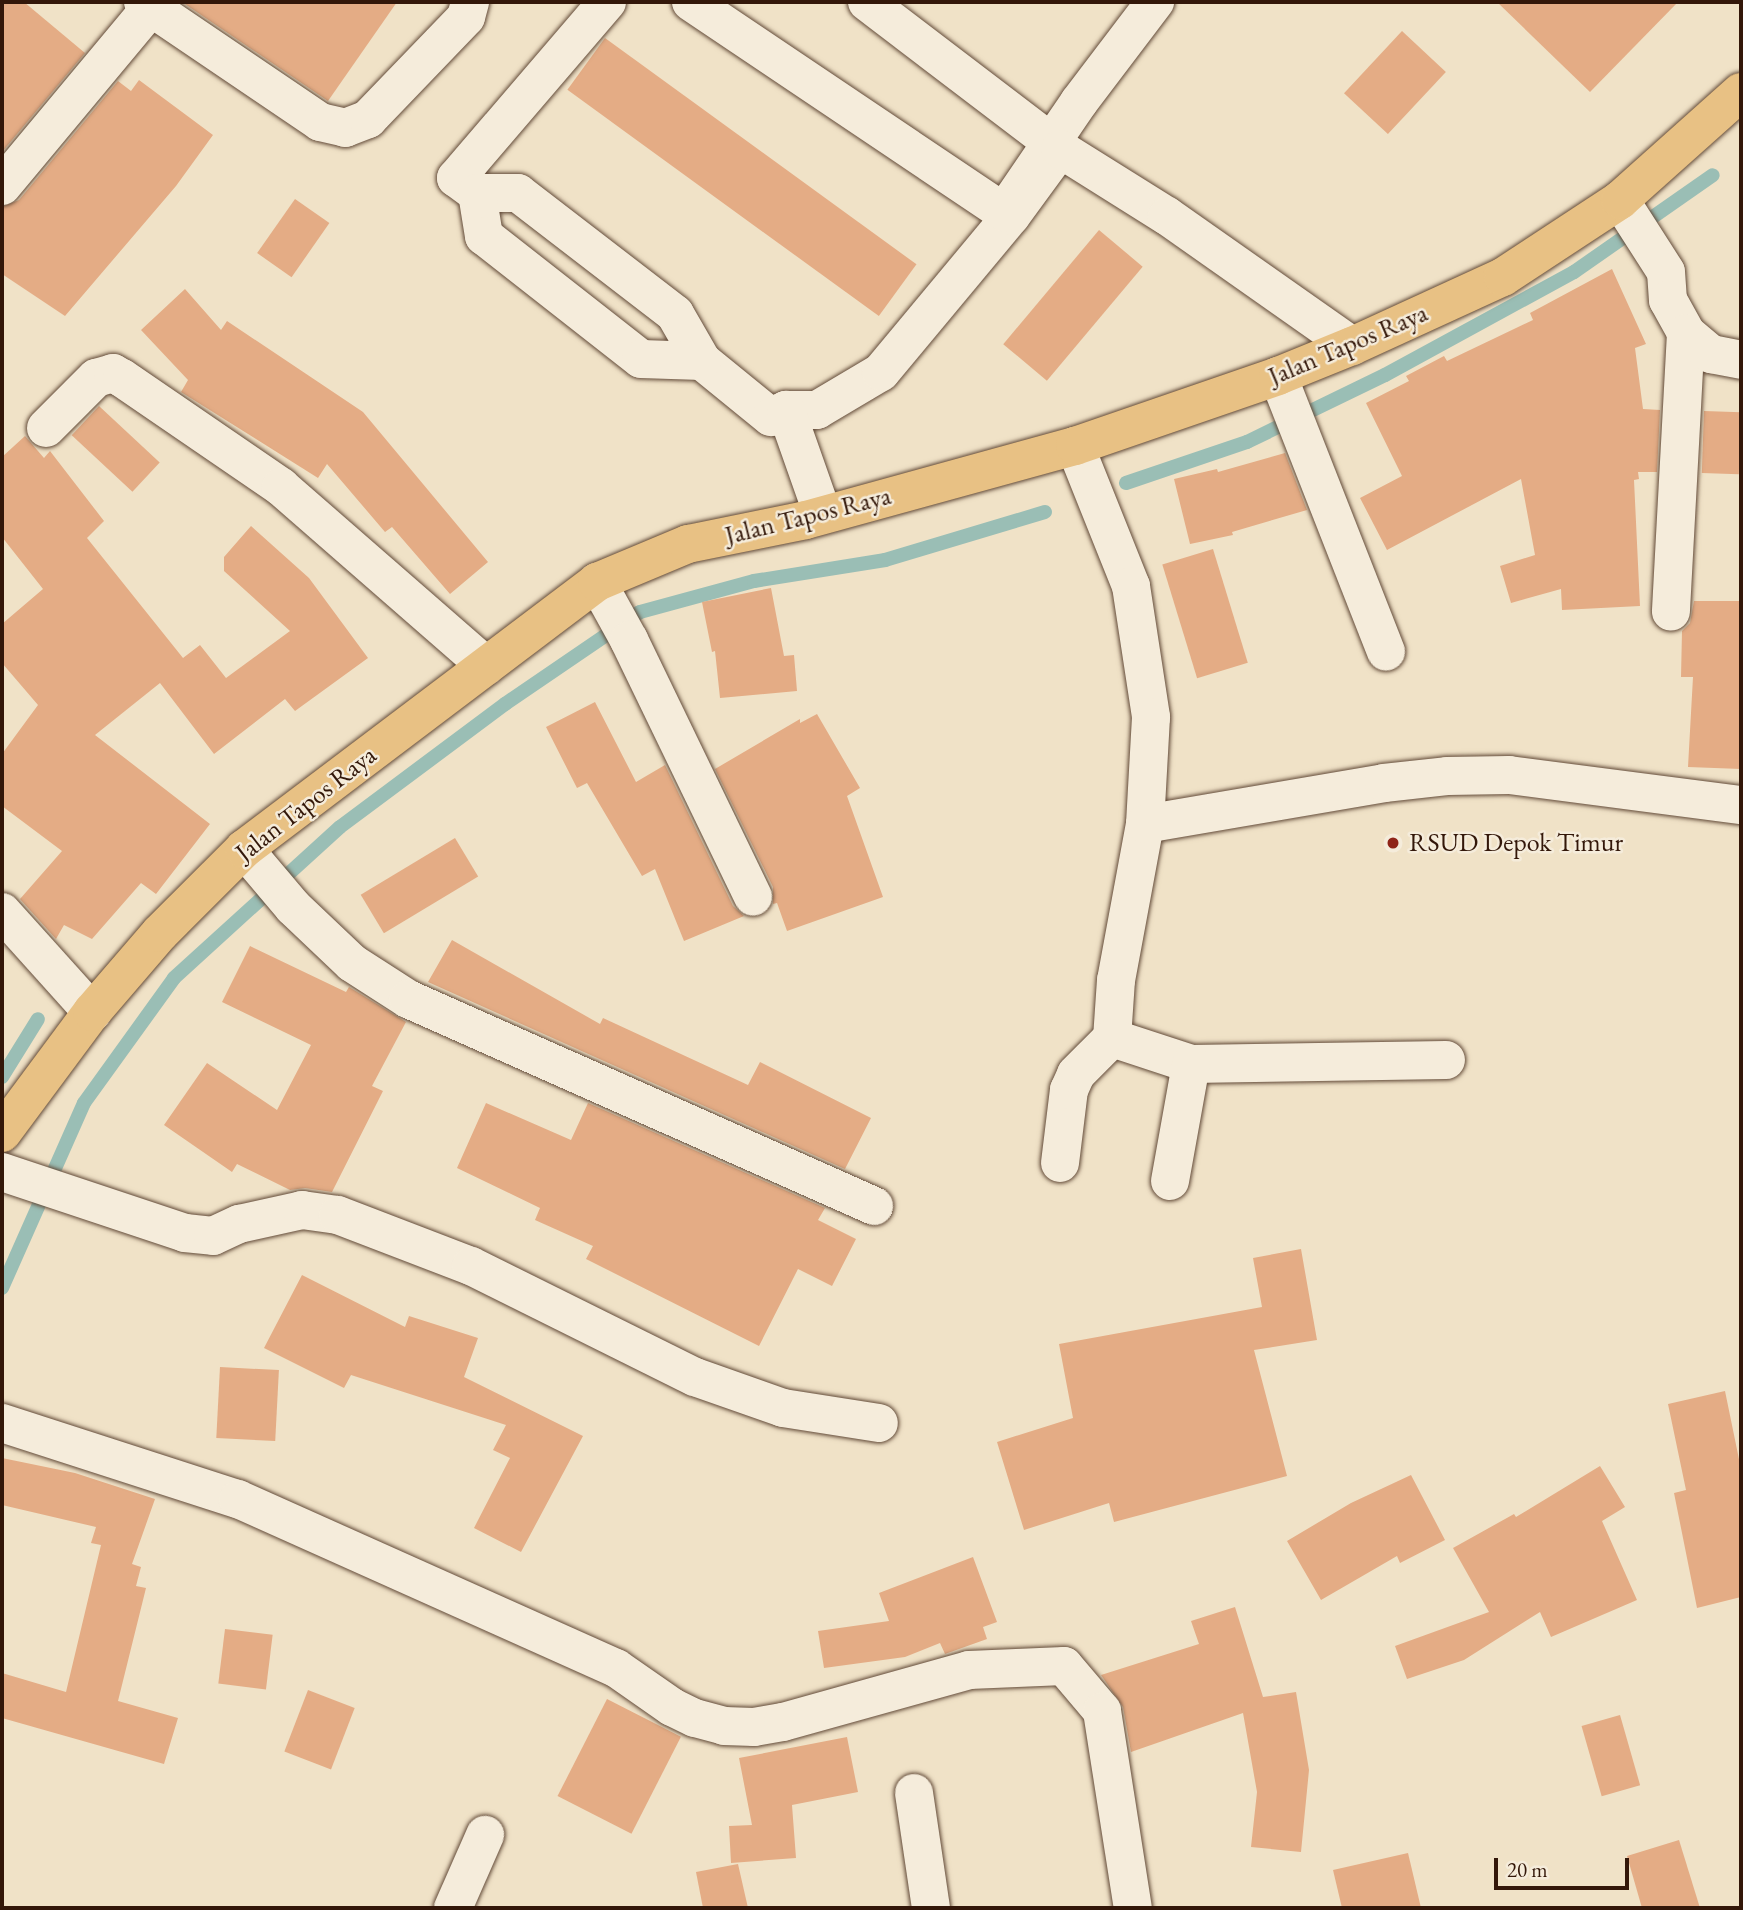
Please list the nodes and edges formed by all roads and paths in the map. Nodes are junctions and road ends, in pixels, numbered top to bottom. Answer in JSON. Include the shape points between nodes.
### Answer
{"nodes":[{"id":1,"x":470,"y":2,"type":"edge"},
{"id":2,"x":607,"y":2,"type":"edge"},
{"id":3,"x":691,"y":2,"type":"edge"},
{"id":4,"x":867,"y":2,"type":"edge"},
{"id":5,"x":1156,"y":2,"type":"edge"},
{"id":6,"x":147,"y":5,"type":"edge"},
{"id":7,"x":1741,"y":92,"type":"edge"},
{"id":8,"x":1057,"y":146,"type":"junction"},
{"id":9,"x":2,"y":186,"type":"edge"},
{"id":10,"x":477,"y":192,"type":"junction"},
{"id":11,"x":1625,"y":208,"type":"junction"},
{"id":12,"x":1686,"y":333,"type":"junction"},
{"id":13,"x":1352,"y":346,"type":"junction"},
{"id":14,"x":1741,"y":360,"type":"edge"},
{"id":15,"x":702,"y":362,"type":"junction"},
{"id":16,"x":1284,"y":390,"type":"junction"},
{"id":17,"x":786,"y":410,"type":"junction"},
{"id":18,"x":46,"y":428,"type":"dead end"},
{"id":19,"x":1075,"y":446,"type":"junction"},
{"id":20,"x":823,"y":515,"type":"junction"},
{"id":21,"x":604,"y":594,"type":"junction"},
{"id":22,"x":1671,"y":612,"type":"dead end"},
{"id":23,"x":1386,"y":652,"type":"dead end"},
{"id":24,"x":486,"y":666,"type":"junction"},
{"id":25,"x":1741,"y":805,"type":"edge"},
{"id":26,"x":1144,"y":824,"type":"junction"},
{"id":27,"x":250,"y":857,"type":"junction"},
{"id":28,"x":753,"y":897,"type":"dead end"},
{"id":29,"x":2,"y":912,"type":"edge"},
{"id":30,"x":92,"y":1012,"type":"junction"},
{"id":31,"x":1112,"y":1038,"type":"junction"},
{"id":32,"x":1446,"y":1060,"type":"dead end"},
{"id":33,"x":1191,"y":1064,"type":"junction"},
{"id":34,"x":2,"y":1133,"type":"edge"},
{"id":35,"x":1060,"y":1163,"type":"dead end"},
{"id":36,"x":10,"y":1175,"type":"edge"},
{"id":37,"x":1170,"y":1181,"type":"dead end"},
{"id":38,"x":874,"y":1206,"type":"dead end"},
{"id":39,"x":2,"y":1423,"type":"edge"},
{"id":40,"x":879,"y":1423,"type":"dead end"},
{"id":41,"x":914,"y":1793,"type":"dead end"},
{"id":42,"x":485,"y":1835,"type":"dead end"},
{"id":43,"x":453,"y":1908,"type":"edge"},
{"id":44,"x":931,"y":1908,"type":"edge"},
{"id":45,"x":1133,"y":1908,"type":"edge"}],
"edges":[{"from":1,"to":6,"type":"street","via":[[466,17],[368,119],[345,128],[320,122]]},
{"from":2,"to":10,"type":"street","via":[[456,178]]},
{"from":3,"to":8,"type":"street","via":[[1004,212]]},
{"from":4,"to":8,"type":"street"},
{"from":5,"to":8,"type":"street","via":[[1079,102]]},
{"from":6,"to":9,"type":"street"},
{"from":7,"to":11,"type":"main road","name":"Jalan Tapos Raya"},
{"from":8,"to":13,"type":"street","via":[[1167,216]]},
{"from":8,"to":17,"type":"street","via":[[1011,216],[881,372],[817,410]]},
{"from":10,"to":15,"type":"street","via":[[518,193],[675,314]]},
{"from":10,"to":15,"type":"street","via":[[484,236],[641,359]]},
{"from":11,"to":12,"type":"street","via":[[1667,272],[1668,300]]},
{"from":11,"to":13,"type":"main road","name":"Jalan Tapos Raya","via":[[1503,277]]},
{"from":12,"to":14,"type":"street","via":[[1711,354]]},
{"from":12,"to":22,"type":"street"},
{"from":13,"to":16,"type":"main road","name":"Jalan Tapos Raya"},
{"from":15,"to":17,"type":"street","via":[[771,416]]},
{"from":16,"to":19,"type":"main road","name":"Jalan Tapos Raya"},
{"from":16,"to":23,"type":"street"},
{"from":17,"to":20,"type":"street"},
{"from":18,"to":24,"type":"street","via":[[96,378],[113,373],[281,487]]},
{"from":19,"to":20,"type":"main road","name":"Jalan Tapos Raya"},
{"from":19,"to":26,"type":"street","via":[[1131,586],[1152,717]]},
{"from":20,"to":21,"type":"main road","name":"Jalan Tapos Raya","via":[[688,544]]},
{"from":21,"to":24,"type":"main road","name":"Jalan Tapos Raya"},
{"from":21,"to":28,"type":"street"},
{"from":24,"to":27,"type":"main road","name":"Jalan Tapos Raya"},
{"from":25,"to":26,"type":"street","via":[[1509,775],[1447,776]]},
{"from":26,"to":31,"type":"street","via":[[1116,980]]},
{"from":27,"to":30,"type":"main road","name":"Jalan Tapos Raya","via":[[160,933]]},
{"from":27,"to":38,"type":"street","via":[[293,907],[352,963],[408,999]]},
{"from":29,"to":30,"type":"street"},
{"from":30,"to":34,"type":"main road","name":"Jalan Tapos Raya"},
{"from":31,"to":33,"type":"street"},
{"from":31,"to":35,"type":"street","via":[[1076,1074],[1069,1090]]},
{"from":32,"to":33,"type":"street"},
{"from":33,"to":37,"type":"street"},
{"from":36,"to":40,"type":"street","via":[[185,1233],[213,1236],[239,1224],[302,1210],[338,1215],[471,1266],[695,1377],[783,1408]]},
{"from":39,"to":45,"type":"street","via":[[238,1499],[616,1668],[672,1707],[724,1726],[783,1722],[969,1670],[1064,1666],[1102,1711]]},
{"from":41,"to":44,"type":"street"},
{"from":42,"to":43,"type":"street"}]}
